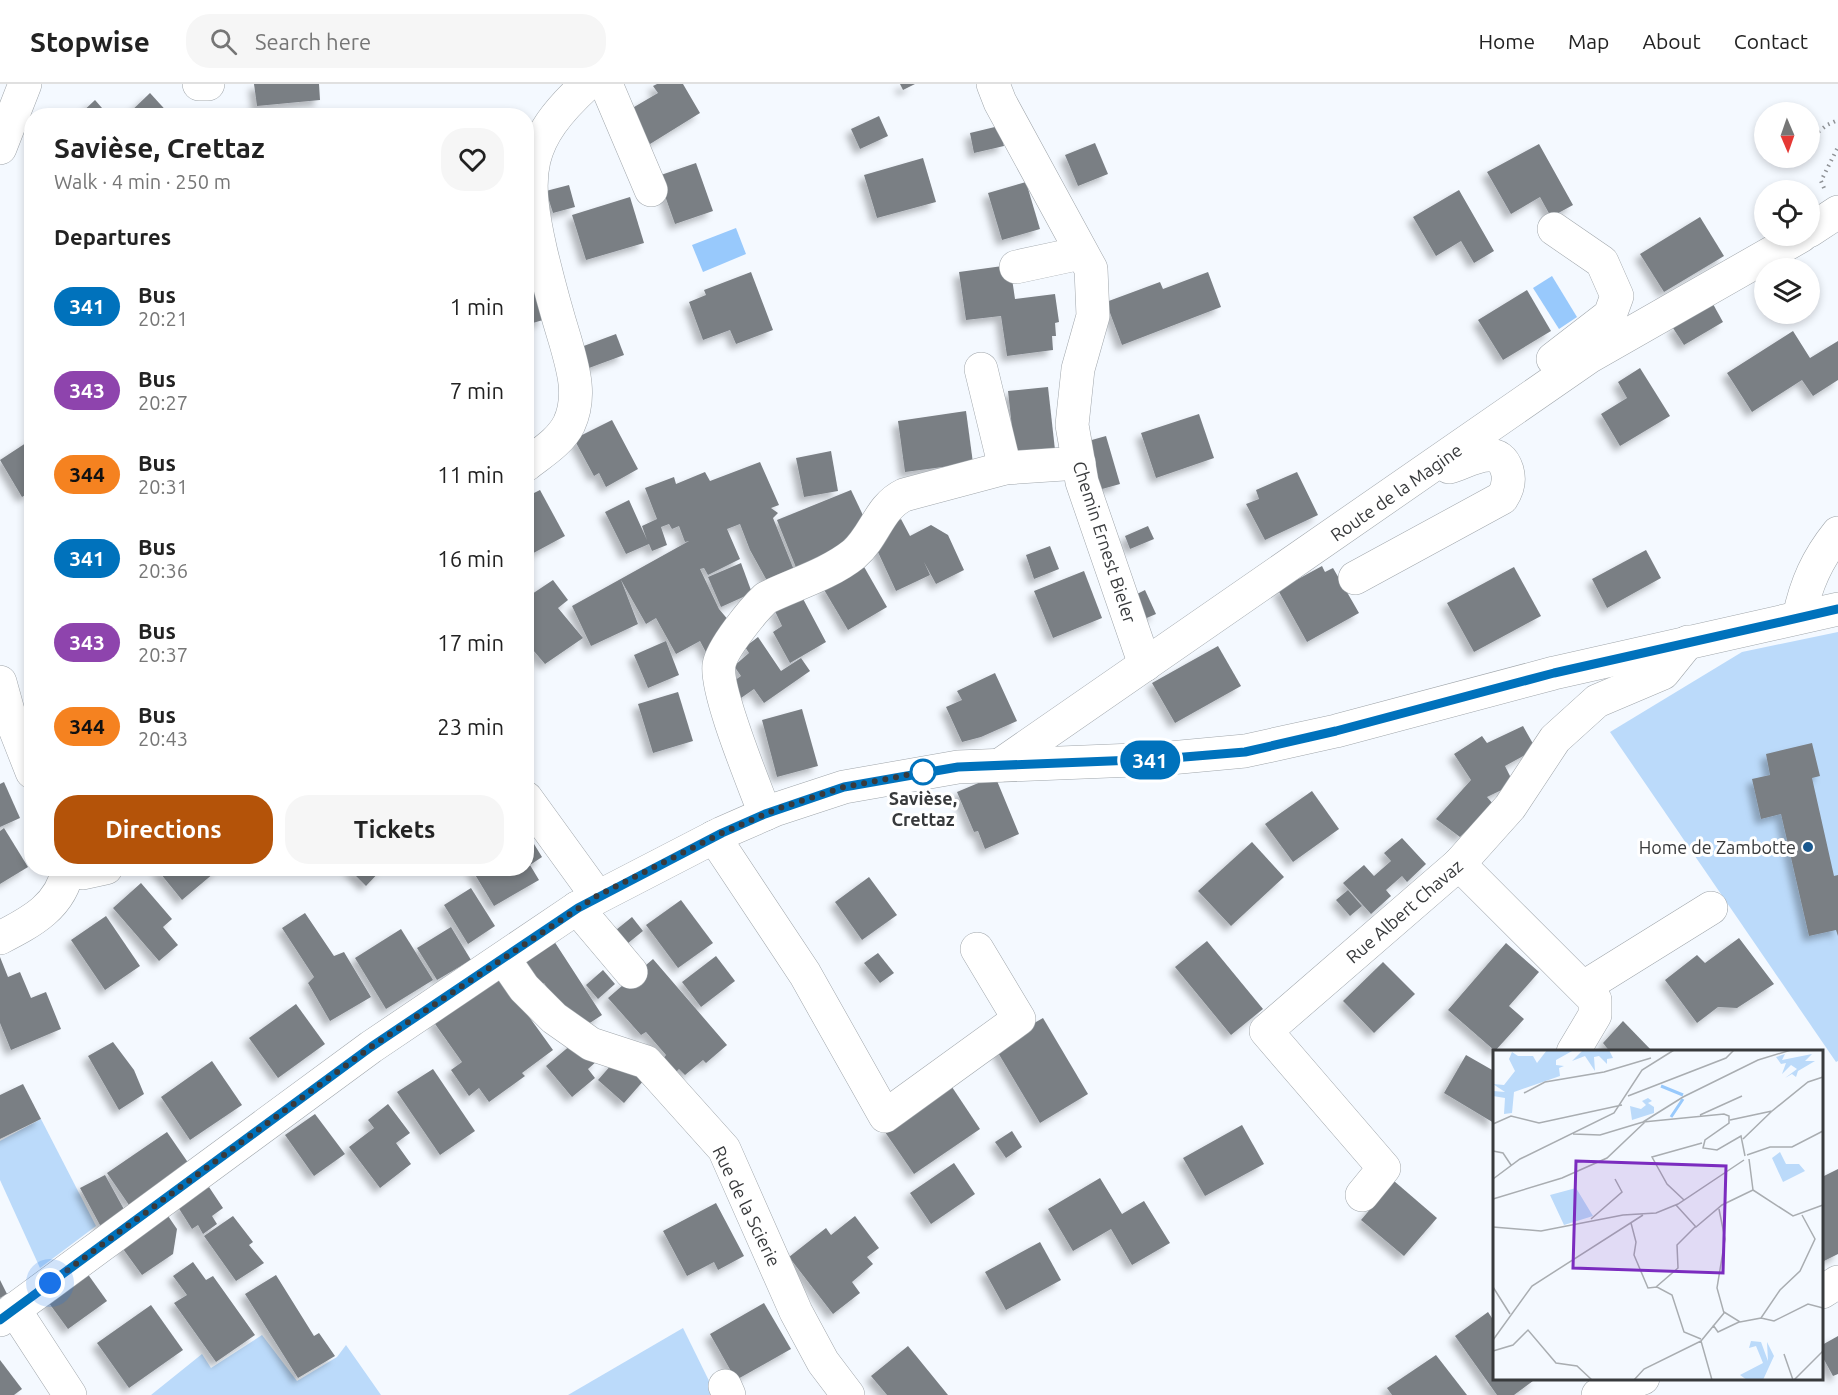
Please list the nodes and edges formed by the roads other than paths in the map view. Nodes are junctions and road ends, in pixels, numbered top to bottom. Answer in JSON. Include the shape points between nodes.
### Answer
{"nodes":[{"id":1,"x":25,"y":84,"type":"edge"},
{"id":2,"x":199,"y":84,"type":"edge"},
{"id":3,"x":208,"y":84,"type":"edge"},
{"id":4,"x":587,"y":84,"type":"edge"},
{"id":5,"x":606,"y":84,"type":"edge"},
{"id":6,"x":993,"y":84,"type":"edge"},
{"id":7,"x":0,"y":148,"type":"edge"},
{"id":8,"x":534,"y":163,"type":"edge"},
{"id":9,"x":651,"y":190,"type":"dead end"},
{"id":10,"x":1837,"y":212,"type":"edge"},
{"id":11,"x":534,"y":221,"type":"edge"},
{"id":12,"x":1820,"y":224,"type":"edge"},
{"id":13,"x":1554,"y":229,"type":"dead end"},
{"id":14,"x":1784,"y":246,"type":"edge"},
{"id":15,"x":1081,"y":253,"type":"junction"},
{"id":16,"x":1016,"y":267,"type":"dead end"},
{"id":17,"x":981,"y":369,"type":"dead end"},
{"id":18,"x":1502,"y":419,"type":"junction"},
{"id":19,"x":534,"y":458,"type":"edge"},
{"id":20,"x":1079,"y":463,"type":"junction"},
{"id":21,"x":1436,"y":464,"type":"junction"},
{"id":22,"x":1005,"y":468,"type":"junction"},
{"id":23,"x":1838,"y":533,"type":"edge"},
{"id":24,"x":1355,"y":578,"type":"dead end"},
{"id":25,"x":1838,"y":609,"type":"edge"},
{"id":26,"x":1799,"y":617,"type":"junction"},
{"id":27,"x":1688,"y":642,"type":"junction"},
{"id":28,"x":1145,"y":665,"type":"junction"},
{"id":29,"x":0,"y":681,"type":"edge"},
{"id":30,"x":24,"y":751,"type":"edge"},
{"id":31,"x":1000,"y":765,"type":"junction"},
{"id":32,"x":534,"y":812,"type":"edge"},
{"id":33,"x":765,"y":814,"type":"junction"},
{"id":34,"x":714,"y":837,"type":"junction"},
{"id":35,"x":1459,"y":864,"type":"junction"},
{"id":36,"x":65,"y":876,"type":"edge"},
{"id":37,"x":587,"y":902,"type":"junction"},
{"id":38,"x":1711,"y":908,"type":"dead end"},
{"id":39,"x":0,"y":938,"type":"edge"},
{"id":40,"x":977,"y":949,"type":"dead end"},
{"id":41,"x":504,"y":959,"type":"junction"},
{"id":42,"x":630,"y":972,"type":"dead end"},
{"id":43,"x":1584,"y":987,"type":"junction"},
{"id":44,"x":1574,"y":1050,"type":"edge"},
{"id":45,"x":1362,"y":1195,"type":"dead end"},
{"id":46,"x":1838,"y":1282,"type":"edge"},
{"id":47,"x":1823,"y":1291,"type":"edge"},
{"id":48,"x":7,"y":1314,"type":"edge"},
{"id":49,"x":1638,"y":1380,"type":"edge"},
{"id":50,"x":70,"y":1395,"type":"edge"},
{"id":51,"x":848,"y":1395,"type":"edge"},
{"id":52,"x":1598,"y":1395,"type":"edge"}],
"edges":[{"from":1,"to":7,"type":"street"},
{"from":2,"to":3,"type":"street"},
{"from":4,"to":8,"type":"street","via":[[547,131]]},
{"from":5,"to":9,"type":"street"},
{"from":6,"to":15,"type":"street","name":"Chemin Ernest Bieler"},
{"from":10,"to":12,"type":"street"},
{"from":11,"to":19,"type":"street","via":[[576,393],[563,434]]},
{"from":13,"to":18,"type":"street","via":[[1602,262],[1617,296],[1610,315],[1527,378]]},
{"from":14,"to":18,"type":"street","name":"Route de la Magine","via":[[1589,357]]},
{"from":15,"to":16,"type":"street"},
{"from":15,"to":20,"type":"street","name":"Chemin Ernest Bieler","via":[[1090,269],[1093,316],[1078,369],[1072,425]]},
{"from":17,"to":22,"type":"street"},
{"from":18,"to":21,"type":"street","name":"Route de la Magine"},
{"from":20,"to":22,"type":"street"},
{"from":20,"to":28,"type":"street","name":"Chemin Ernest Bieler","via":[[1082,482]]},
{"from":21,"to":24,"type":"street","via":[[1447,467],[1493,454],[1502,459],[1507,469],[1506,492],[1502,498]]},
{"from":21,"to":28,"type":"street","name":"Route de la Magine"},
{"from":22,"to":33,"type":"street","via":[[927,487],[894,500],[860,549],[836,565],[766,598],[723,654],[719,671],[723,695]]},
{"from":23,"to":26,"type":"street","via":[[1820,555],[1804,590]]},
{"from":25,"to":26,"type":"street"},
{"from":26,"to":27,"type":"street"},
{"from":27,"to":31,"type":"street","via":[[1245,752]]},
{"from":27,"to":35,"type":"street","name":"Rue Albert Chavaz","via":[[1663,673],[1597,700],[1555,739],[1510,807]]},
{"from":28,"to":31,"type":"street","name":"Route de la Magine"},
{"from":29,"to":30,"type":"street"},
{"from":31,"to":33,"type":"street","via":[[914,773],[844,787]]},
{"from":32,"to":37,"type":"street"},
{"from":33,"to":34,"type":"street"},
{"from":34,"to":37,"type":"street"},
{"from":34,"to":40,"type":"street","via":[[805,974],[885,1116],[1019,1019]]},
{"from":35,"to":43,"type":"street"},
{"from":35,"to":45,"type":"street","name":"Rue Albert Chavaz","via":[[1266,1031],[1384,1168]]},
{"from":36,"to":39,"type":"street","via":[[57,896],[40,916]]},
{"from":37,"to":41,"type":"street"},
{"from":37,"to":42,"type":"street"},
{"from":38,"to":43,"type":"street"},
{"from":41,"to":48,"type":"street","via":[[371,1047]]},
{"from":41,"to":51,"type":"street","name":"Rue de la Scierie","via":[[524,988],[554,1018],[591,1044],[646,1062],[724,1149],[796,1312],[823,1362]]},
{"from":43,"to":44,"type":"street","via":[[1597,1009]]},
{"from":46,"to":47,"type":"street"},
{"from":48,"to":50,"type":"street"},
{"from":49,"to":52,"type":"street"}]}
